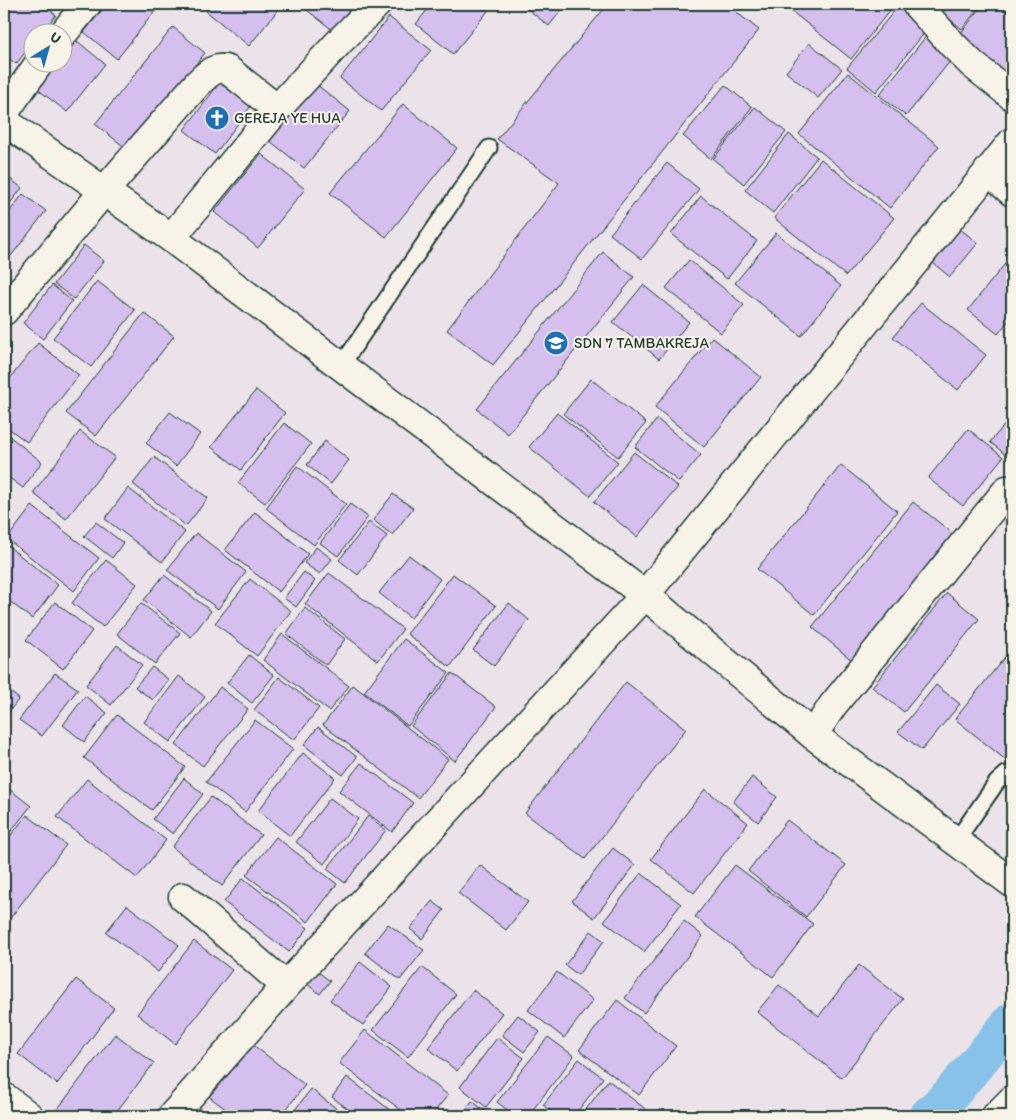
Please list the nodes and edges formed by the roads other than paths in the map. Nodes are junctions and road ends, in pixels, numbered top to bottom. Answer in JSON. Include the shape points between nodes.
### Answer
{"nodes":[{"id":1,"x":87,"y":4,"type":"edge"},
{"id":2,"x":377,"y":4,"type":"edge"},
{"id":3,"x":916,"y":4,"type":"edge"},
{"id":4,"x":72,"y":23,"type":"edge"},
{"id":5,"x":33,"y":72,"type":"edge"},
{"id":6,"x":1012,"y":96,"type":"edge"},
{"id":7,"x":277,"y":109,"type":"junction"},
{"id":8,"x":4,"y":113,"type":"edge"},
{"id":9,"x":4,"y":121,"type":"edge"},
{"id":10,"x":1012,"y":142,"type":"edge"},
{"id":11,"x":489,"y":148,"type":"dead end"},
{"id":12,"x":988,"y":172,"type":"junction"},
{"id":13,"x":105,"y":190,"type":"junction"},
{"id":14,"x":1012,"y":192,"type":"edge"},
{"id":15,"x":171,"y":238,"type":"junction"},
{"id":16,"x":4,"y":311,"type":"edge"},
{"id":17,"x":341,"y":366,"type":"junction"},
{"id":18,"x":1006,"y":490,"type":"dead end"},
{"id":19,"x":645,"y":595,"type":"junction"},
{"id":20,"x":813,"y":735,"type":"junction"},
{"id":21,"x":1012,"y":776,"type":"edge"},
{"id":22,"x":956,"y":841,"type":"junction"},
{"id":23,"x":1012,"y":883,"type":"edge"},
{"id":24,"x":183,"y":897,"type":"dead end"},
{"id":25,"x":286,"y":986,"type":"junction"},
{"id":26,"x":4,"y":1097,"type":"edge"},
{"id":27,"x":1012,"y":1100,"type":"edge"},
{"id":28,"x":28,"y":1116,"type":"edge"},
{"id":29,"x":172,"y":1116,"type":"edge"},
{"id":30,"x":996,"y":1116,"type":"edge"}],
"edges":[{"from":1,"to":4,"type":"street"},
{"from":2,"to":7,"type":"street"},
{"from":3,"to":6,"type":"street","via":[[953,46]]},
{"from":5,"to":8,"type":"street"},
{"from":7,"to":13,"type":"street","via":[[228,70],[213,70]]},
{"from":7,"to":15,"type":"street"},
{"from":9,"to":13,"type":"street"},
{"from":10,"to":12,"type":"street"},
{"from":11,"to":17,"type":"lane"},
{"from":12,"to":14,"type":"street"},
{"from":12,"to":19,"type":"street"},
{"from":13,"to":15,"type":"street"},
{"from":13,"to":16,"type":"street"},
{"from":15,"to":17,"type":"street"},
{"from":17,"to":19,"type":"street"},
{"from":18,"to":20,"type":"street","via":[[833,705]]},
{"from":19,"to":20,"type":"street"},
{"from":19,"to":25,"type":"street"},
{"from":20,"to":22,"type":"street"},
{"from":21,"to":22,"type":"lane","via":[[1006,774],[997,782]]},
{"from":22,"to":23,"type":"street"},
{"from":24,"to":25,"type":"street"},
{"from":25,"to":29,"type":"street"},
{"from":26,"to":28,"type":"street"},
{"from":27,"to":30,"type":"street"}]}
